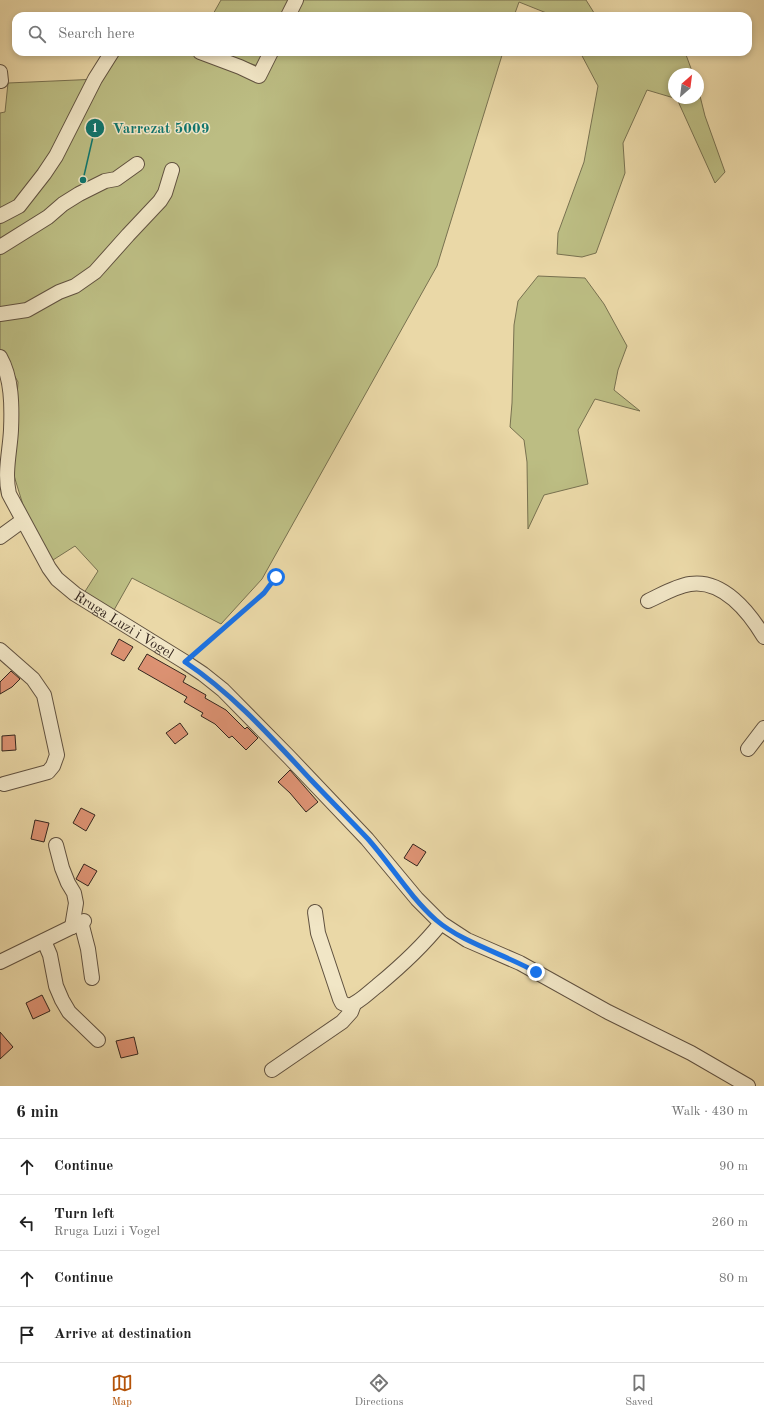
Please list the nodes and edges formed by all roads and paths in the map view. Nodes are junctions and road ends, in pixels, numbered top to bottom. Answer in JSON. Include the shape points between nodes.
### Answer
{"nodes":[{"id":1,"x":296,"y":0,"type":"edge"},
{"id":2,"x":290,"y":12,"type":"edge"},
{"id":3,"x":109,"y":56,"type":"edge"},
{"id":4,"x":211,"y":56,"type":"edge"},
{"id":5,"x":269,"y":56,"type":"edge"},
{"id":6,"x":137,"y":164,"type":"dead end"},
{"id":7,"x":172,"y":170,"type":"dead end"},
{"id":8,"x":0,"y":216,"type":"edge"},
{"id":9,"x":0,"y":247,"type":"edge"},
{"id":10,"x":0,"y":314,"type":"edge"},
{"id":11,"x":0,"y":357,"type":"edge"},
{"id":12,"x":4,"y":470,"type":"edge"},
{"id":13,"x":22,"y":521,"type":"junction"},
{"id":14,"x":0,"y":537,"type":"edge"},
{"id":15,"x":276,"y":577,"type":"dead end"},
{"id":16,"x":648,"y":601,"type":"dead end"},
{"id":17,"x":764,"y":637,"type":"edge"},
{"id":18,"x":0,"y":650,"type":"edge"},
{"id":19,"x":185,"y":662,"type":"junction"},
{"id":20,"x":764,"y":728,"type":"edge"},
{"id":21,"x":748,"y":749,"type":"dead end"},
{"id":22,"x":4,"y":784,"type":"dead end"},
{"id":23,"x":56,"y":845,"type":"dead end"},
{"id":24,"x":315,"y":912,"type":"dead end"},
{"id":25,"x":79,"y":923,"type":"junction"},
{"id":26,"x":441,"y":923,"type":"junction"},
{"id":27,"x":44,"y":941,"type":"junction"},
{"id":28,"x":0,"y":962,"type":"edge"},
{"id":29,"x":92,"y":978,"type":"dead end"},
{"id":30,"x":354,"y":1004,"type":"junction"},
{"id":31,"x":98,"y":1040,"type":"dead end"},
{"id":32,"x":272,"y":1070,"type":"dead end"},
{"id":33,"x":748,"y":1086,"type":"edge"}],
"edges":[{"from":1,"to":2,"type":"street"},
{"from":3,"to":8,"type":"street","via":[[44,174],[19,206]]},
{"from":4,"to":5,"type":"street","via":[[259,76]]},
{"from":6,"to":9,"type":"street","via":[[116,179],[105,181],[79,194]]},
{"from":7,"to":10,"type":"street","via":[[160,201],[95,272],[75,286],[28,310]]},
{"from":11,"to":12,"type":"street","name":"Rruga Luzi i Vogel","via":[[10,389],[11,430]]},
{"from":12,"to":13,"type":"street","name":"Rruga Luzi i Vogel","via":[[9,494]]},
{"from":13,"to":14,"type":"street"},
{"from":13,"to":19,"type":"street","name":"Rruga Luzi i Vogel","via":[[49,568],[65,586]]},
{"from":15,"to":19,"type":"path","via":[[264,593]]},
{"from":16,"to":17,"type":"street","via":[[690,584],[714,586],[725,592],[747,613]]},
{"from":18,"to":22,"type":"street","via":[[33,679],[44,695],[56,755],[48,772]]},
{"from":19,"to":26,"type":"street","name":"Rruga Luzi i Vogel","via":[[223,690],[285,752]]},
{"from":20,"to":21,"type":"street"},
{"from":23,"to":25,"type":"street","via":[[62,868],[74,893]]},
{"from":24,"to":30,"type":"street","via":[[318,934],[340,999],[346,1005]]},
{"from":25,"to":27,"type":"street"},
{"from":25,"to":29,"type":"street","via":[[88,949]]},
{"from":26,"to":30,"type":"street","via":[[406,962]]},
{"from":26,"to":33,"type":"street","name":"Rruga Luzi i Vogel","via":[[467,940],[520,962]]},
{"from":27,"to":28,"type":"street"},
{"from":27,"to":31,"type":"street","via":[[62,1000],[69,1012]]},
{"from":30,"to":32,"type":"street","via":[[342,1022]]}]}
